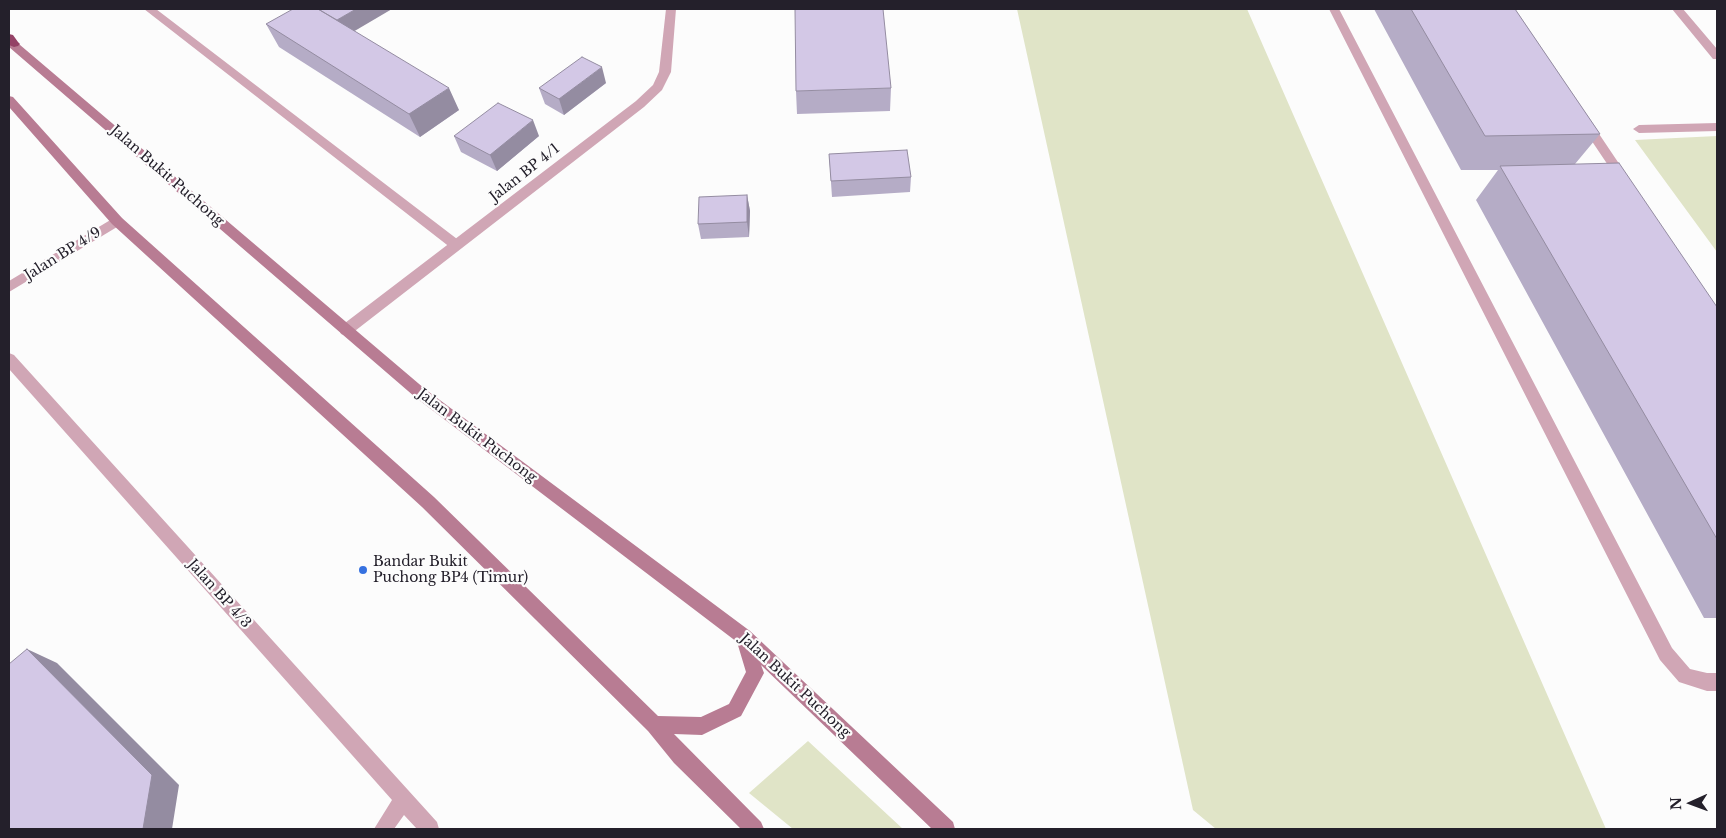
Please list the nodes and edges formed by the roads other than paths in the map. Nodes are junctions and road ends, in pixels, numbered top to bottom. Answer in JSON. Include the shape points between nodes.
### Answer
{"nodes":[{"id":1,"x":149,"y":9,"type":"edge"},
{"id":2,"x":671,"y":9,"type":"edge"},
{"id":3,"x":1334,"y":9,"type":"edge"},
{"id":4,"x":1677,"y":9,"type":"edge"},
{"id":5,"x":10,"y":41,"type":"edge"},
{"id":6,"x":1717,"y":56,"type":"edge"},
{"id":7,"x":9,"y":100,"type":"edge"},
{"id":8,"x":1580,"y":115,"type":"edge"},
{"id":9,"x":1717,"y":126,"type":"edge"},
{"id":10,"x":1640,"y":129,"type":"dead end"},
{"id":11,"x":1630,"y":188,"type":"edge"},
{"id":12,"x":117,"y":221,"type":"junction"},
{"id":13,"x":456,"y":245,"type":"junction"},
{"id":14,"x":9,"y":287,"type":"edge"},
{"id":15,"x":346,"y":330,"type":"junction"},
{"id":16,"x":9,"y":359,"type":"edge"},
{"id":17,"x":744,"y":637,"type":"junction"},
{"id":18,"x":1717,"y":682,"type":"edge"},
{"id":19,"x":654,"y":725,"type":"junction"},
{"id":20,"x":403,"y":800,"type":"junction"},
{"id":21,"x":383,"y":829,"type":"edge"},
{"id":22,"x":430,"y":829,"type":"edge"},
{"id":23,"x":754,"y":829,"type":"edge"},
{"id":24,"x":946,"y":829,"type":"edge"}],
"edges":[{"from":1,"to":13,"type":"street"},
{"from":2,"to":13,"type":"street","name":"Jalan BP 4/1","via":[[665,72],[658,87]]},
{"from":3,"to":18,"type":"street","via":[[1666,654],[1685,676]]},
{"from":4,"to":6,"type":"street"},
{"from":5,"to":15,"type":"main road","name":"Jalan Bukit Puchong"},
{"from":7,"to":12,"type":"main road"},
{"from":8,"to":11,"type":"street"},
{"from":9,"to":10,"type":"street"},
{"from":12,"to":14,"type":"street","name":"Jalan BP 4/9"},
{"from":12,"to":19,"type":"main road","via":[[428,502]]},
{"from":13,"to":15,"type":"street","name":"Jalan BP 4/1"},
{"from":15,"to":17,"type":"main road","name":"Jalan Bukit Puchong","via":[[420,393]]},
{"from":16,"to":20,"type":"street","name":"Jalan BP 4/3"},
{"from":17,"to":19,"type":"main road","via":[[755,674],[735,710],[702,726]]},
{"from":17,"to":24,"type":"main road","name":"Jalan Bukit Puchong"},
{"from":19,"to":23,"type":"main road"},
{"from":20,"to":21,"type":"street"},
{"from":20,"to":22,"type":"street","name":"Jalan BP 4/3"}]}
